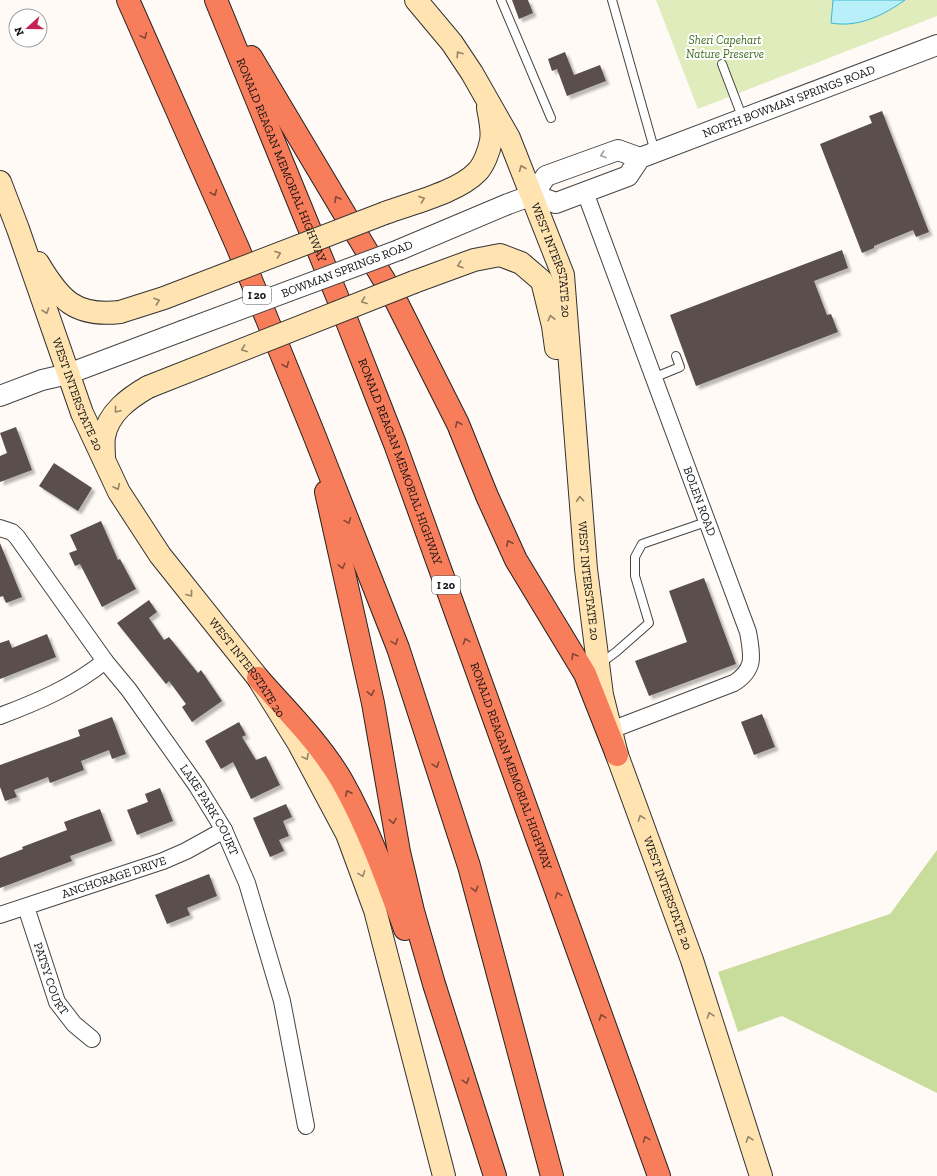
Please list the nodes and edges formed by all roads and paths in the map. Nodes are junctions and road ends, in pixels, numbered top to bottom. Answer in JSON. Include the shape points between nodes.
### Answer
{"nodes":[{"id":1,"x":128,"y":0,"type":"edge"},
{"id":2,"x":217,"y":0,"type":"edge"},
{"id":3,"x":416,"y":0,"type":"edge"},
{"id":4,"x":501,"y":0,"type":"edge"},
{"id":5,"x":612,"y":0,"type":"edge"},
{"id":6,"x":937,"y":45,"type":"edge"},
{"id":7,"x":722,"y":64,"type":"dead end"},
{"id":8,"x":487,"y":100,"type":"junction"},
{"id":9,"x":551,"y":118,"type":"dead end"},
{"id":10,"x":743,"y":119,"type":"junction"},
{"id":11,"x":647,"y":155,"type":"junction"},
{"id":12,"x":0,"y":182,"type":"edge"},
{"id":13,"x":585,"y":192,"type":"junction"},
{"id":14,"x":533,"y":195,"type":"junction"},
{"id":15,"x":18,"y":229,"type":"junction"},
{"id":16,"x":676,"y":356,"type":"dead end"},
{"id":17,"x":68,"y":374,"type":"junction"},
{"id":18,"x":653,"y":378,"type":"junction"},
{"id":19,"x":0,"y":396,"type":"edge"},
{"id":20,"x":575,"y":424,"type":"junction"},
{"id":21,"x":313,"y":432,"type":"junction"},
{"id":22,"x":104,"y":460,"type":"junction"},
{"id":23,"x":706,"y":522,"type":"junction"},
{"id":24,"x":0,"y":528,"type":"edge"},
{"id":25,"x":105,"y":662,"type":"junction"},
{"id":26,"x":597,"y":666,"type":"junction"},
{"id":27,"x":258,"y":678,"type":"junction"},
{"id":28,"x":0,"y":716,"type":"edge"},
{"id":29,"x":611,"y":730,"type":"junction"},
{"id":30,"x":618,"y":755,"type":"junction"},
{"id":31,"x":224,"y":830,"type":"junction"},
{"id":32,"x":26,"y":907,"type":"junction"},
{"id":33,"x":0,"y":915,"type":"edge"},
{"id":34,"x":92,"y":1039,"type":"dead end"},
{"id":35,"x":455,"y":1048,"type":"junction"},
{"id":36,"x":306,"y":1126,"type":"dead end"},
{"id":37,"x":444,"y":1176,"type":"edge"},
{"id":38,"x":495,"y":1176,"type":"edge"},
{"id":39,"x":552,"y":1176,"type":"edge"},
{"id":40,"x":659,"y":1176,"type":"edge"},
{"id":41,"x":761,"y":1176,"type":"edge"}],
"edges":[{"from":1,"to":21,"type":"highway","number":"I 20","one_way":true,"via":[[235,241]]},
{"from":30,"to":2,"type":"highway","one_way":true,"via":[[585,674],[516,560],[458,424],[393,294]]},
{"from":40,"to":2,"type":"highway","name":"RONALD REAGAN MEMORIAL HIGHWAY","number":"I 20","one_way":true,"via":[[395,444]]},
{"from":8,"to":3,"type":"main road","name":"WEST INTERSTATE 20","one_way":true,"via":[[452,43]]},
{"from":4,"to":9,"type":"lane"},
{"from":5,"to":11,"type":"lane"},
{"from":6,"to":10,"type":"street","name":"NORTH BOWMAN SPRINGS ROAD"},
{"from":7,"to":10,"type":"lane"},
{"from":14,"to":8,"type":"main road","name":"WEST INTERSTATE 20","one_way":true,"via":[[510,138]]},
{"from":15,"to":8,"type":"main road","one_way":true,"bridge":true,"via":[[48,279],[64,299],[82,311],[100,314],[120,312],[164,298],[467,180],[483,163],[491,141]]},
{"from":10,"to":11,"type":"street","name":"NORTH BOWMAN SPRINGS ROAD"},
{"from":11,"to":13,"type":"street","via":[[628,176]]},
{"from":11,"to":14,"type":"street","one_way":true,"via":[[618,150],[546,176]]},
{"from":12,"to":15,"type":"main road","name":"WEST INTERSTATE 20"},
{"from":13,"to":14,"type":"street","via":[[556,203]]},
{"from":13,"to":18,"type":"street","name":"BOLEN ROAD"},
{"from":14,"to":17,"type":"street","name":"BOWMAN SPRINGS ROAD","bridge":true,"via":[[399,250]]},
{"from":14,"to":20,"type":"main road","name":"WEST INTERSTATE 20","via":[[563,275]]},
{"from":15,"to":17,"type":"main road","name":"WEST INTERSTATE 20","one_way":true},
{"from":16,"to":18,"type":"lane","via":[[680,367]]},
{"from":17,"to":19,"type":"street","name":"BOWMAN SPRINGS ROAD","via":[[42,380]]},
{"from":17,"to":22,"type":"main road","name":"WEST INTERSTATE 20","via":[[82,413]]},
{"from":18,"to":23,"type":"street","name":"BOLEN ROAD"},
{"from":20,"to":22,"type":"main road","one_way":true,"bridge":true,"via":[[560,379],[553,326],[542,281],[521,263],[500,255],[474,260],[414,282],[148,386],[127,398],[113,415],[104,436]]},
{"from":26,"to":20,"type":"main road","name":"WEST INTERSTATE 20","one_way":true,"via":[[586,569]]},
{"from":21,"to":35,"type":"highway","one_way":true,"via":[[373,703],[399,852],[430,969]]},
{"from":21,"to":39,"type":"highway","number":"I 20","one_way":true,"via":[[398,648],[469,866]]},
{"from":22,"to":27,"type":"main road","name":"WEST INTERSTATE 20","one_way":true,"via":[[119,492],[160,555]]},
{"from":23,"to":26,"type":"lane","via":[[642,544],[635,557],[635,576],[649,623]]},
{"from":23,"to":29,"type":"street","name":"BOLEN ROAD","via":[[748,632],[752,658],[748,671],[734,683]]},
{"from":24,"to":25,"type":"street","name":"LAKE PARK COURT","via":[[12,532],[17,537]]},
{"from":25,"to":28,"type":"street","via":[[44,700]]},
{"from":25,"to":31,"type":"street","name":"LAKE PARK COURT","via":[[129,690],[197,786]]},
{"from":26,"to":29,"type":"main road","name":"WEST INTERSTATE 20"},
{"from":35,"to":27,"type":"highway","one_way":true,"via":[[415,955],[380,862],[342,781],[318,746]]},
{"from":27,"to":37,"type":"main road","name":"WEST INTERSTATE 20","one_way":true,"via":[[299,744],[347,834],[375,910]]},
{"from":29,"to":30,"type":"main road","name":"WEST INTERSTATE 20"},
{"from":41,"to":30,"type":"main road","name":"WEST INTERSTATE 20","one_way":true,"via":[[692,960]]},
{"from":31,"to":32,"type":"street","name":"ANCHORAGE DRIVE","via":[[163,861]]},
{"from":31,"to":36,"type":"street","name":"LAKE PARK COURT","via":[[247,883],[282,1001]]},
{"from":32,"to":33,"type":"street","name":"ANCHORAGE DRIVE"},
{"from":32,"to":34,"type":"street","name":"PATSY COURT","via":[[57,1002],[74,1024]]},
{"from":35,"to":38,"type":"highway","one_way":true}]}
